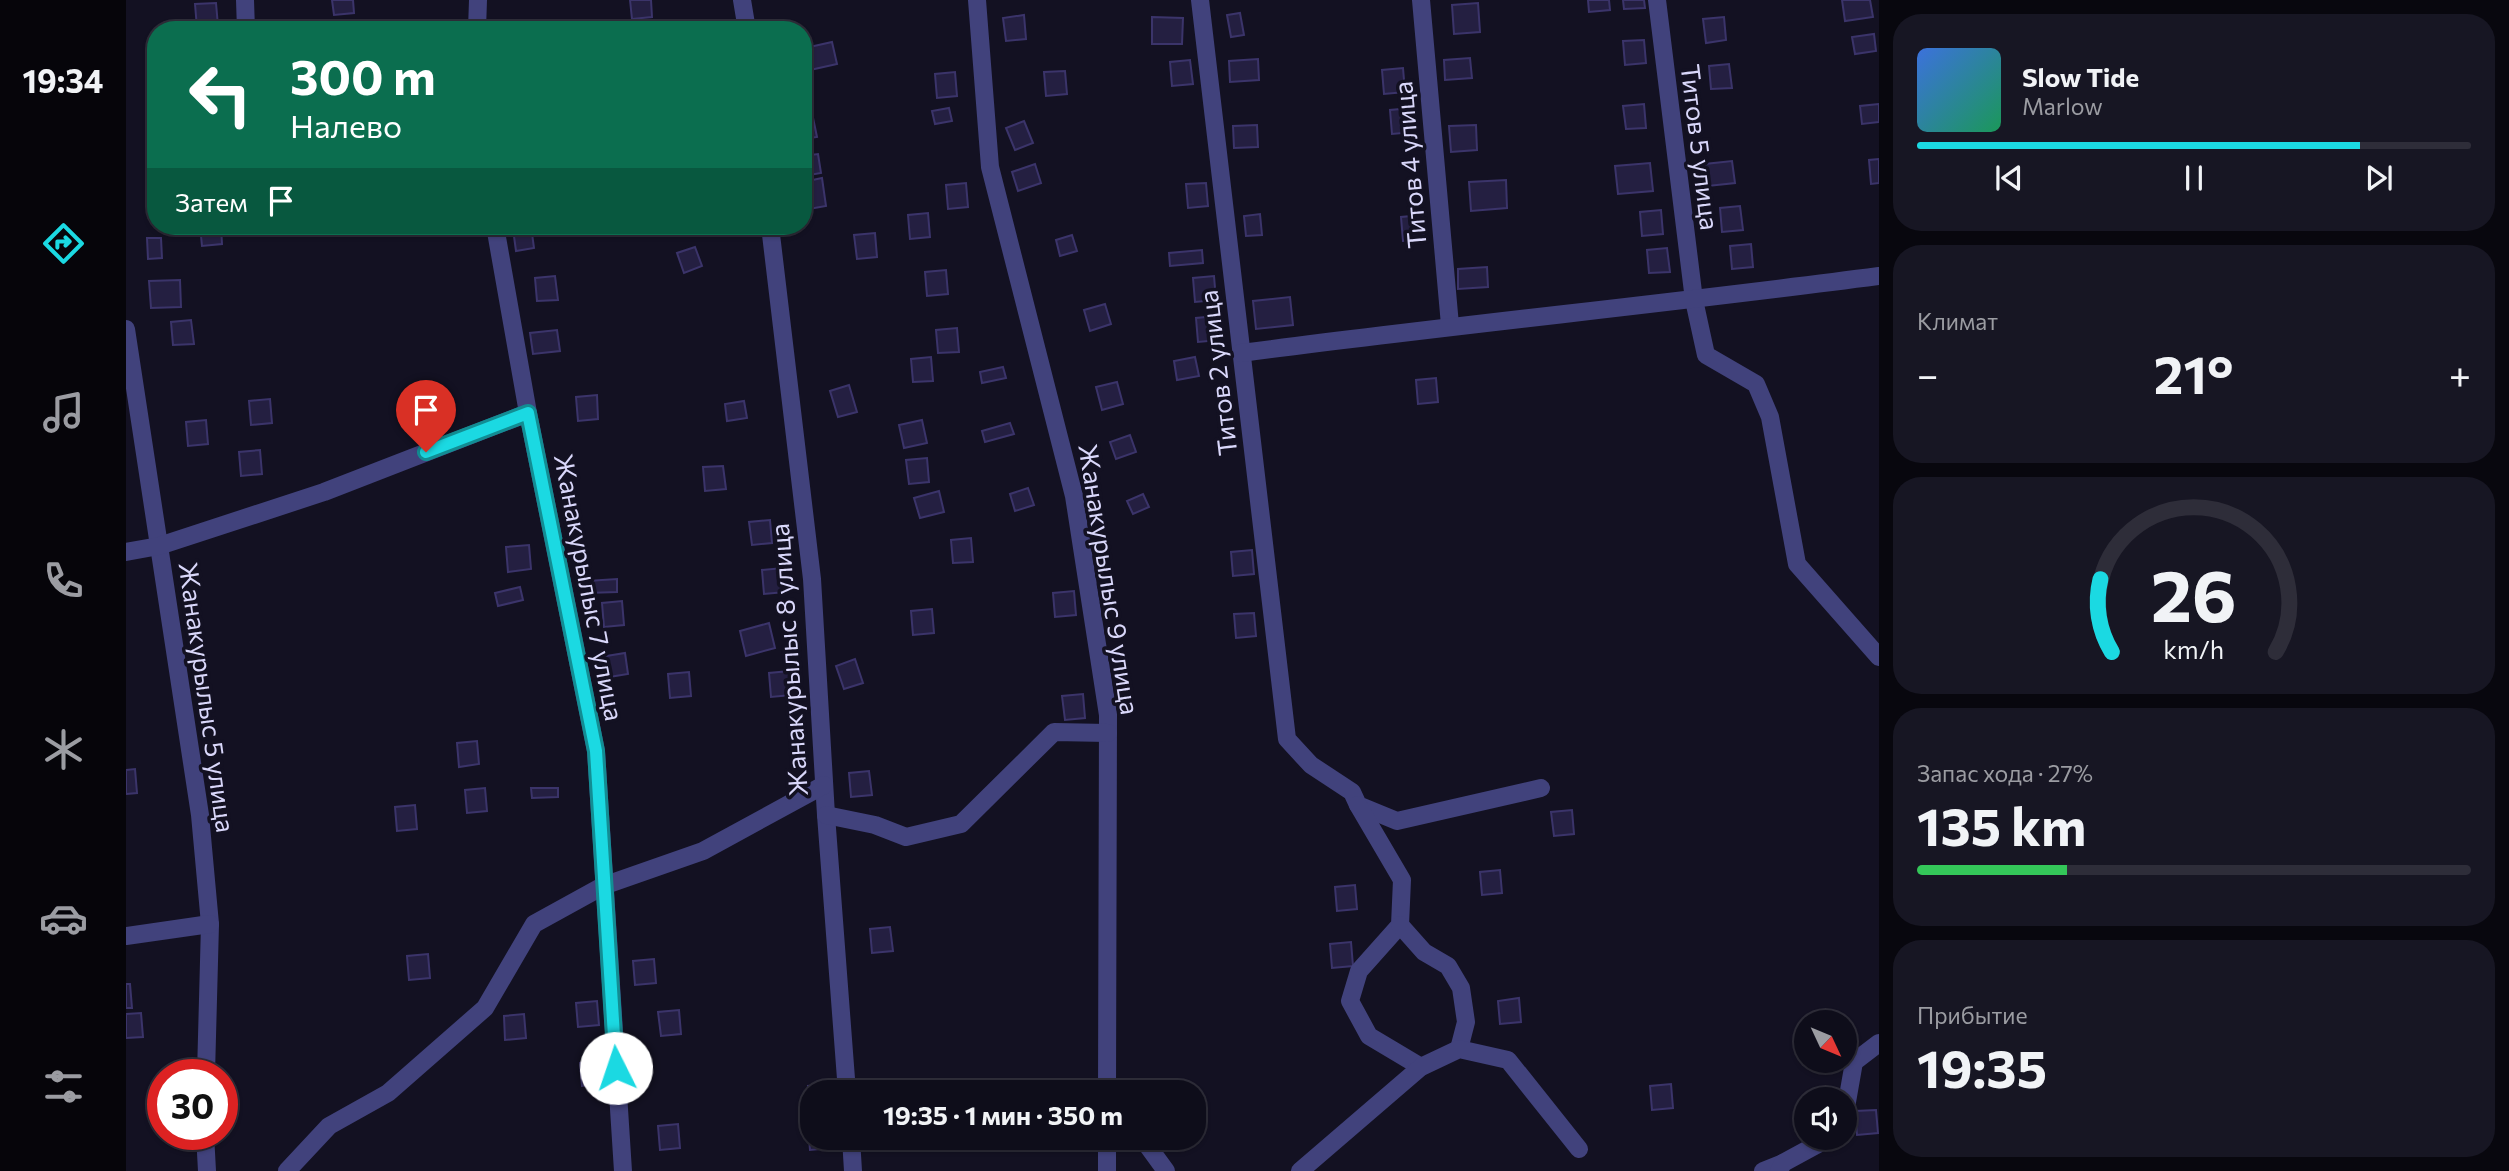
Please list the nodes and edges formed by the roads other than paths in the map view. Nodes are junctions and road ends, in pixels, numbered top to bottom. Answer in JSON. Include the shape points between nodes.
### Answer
{"nodes":[{"id":1,"x":244,"y":0,"type":"edge"},
{"id":2,"x":478,"y":0,"type":"edge"},
{"id":3,"x":743,"y":0,"type":"edge"},
{"id":4,"x":976,"y":0,"type":"edge"},
{"id":5,"x":1200,"y":0,"type":"edge"},
{"id":6,"x":1421,"y":0,"type":"edge"},
{"id":7,"x":1657,"y":0,"type":"edge"},
{"id":8,"x":245,"y":21,"type":"edge"},
{"id":9,"x":477,"y":21,"type":"edge"},
{"id":10,"x":746,"y":21,"type":"edge"},
{"id":11,"x":497,"y":235,"type":"edge"},
{"id":12,"x":771,"y":235,"type":"edge"},
{"id":13,"x":1879,"y":276,"type":"edge"},
{"id":14,"x":1694,"y":300,"type":"junction"},
{"id":15,"x":1450,"y":325,"type":"junction"},
{"id":16,"x":126,"y":329,"type":"edge"},
{"id":17,"x":1241,"y":353,"type":"junction"},
{"id":18,"x":528,"y":413,"type":"junction"},
{"id":19,"x":159,"y":545,"type":"junction"},
{"id":20,"x":126,"y":552,"type":"edge"},
{"id":21,"x":1879,"y":657,"type":"edge"},
{"id":22,"x":1108,"y":733,"type":"junction"},
{"id":23,"x":824,"y":785,"type":"junction"},
{"id":24,"x":1541,"y":788,"type":"dead end"},
{"id":25,"x":1358,"y":806,"type":"junction"},
{"id":26,"x":826,"y":815,"type":"junction"},
{"id":27,"x":603,"y":887,"type":"junction"},
{"id":28,"x":209,"y":924,"type":"junction"},
{"id":29,"x":1400,"y":925,"type":"junction"},
{"id":30,"x":126,"y":936,"type":"edge"},
{"id":31,"x":1879,"y":1043,"type":"edge"},
{"id":32,"x":1459,"y":1049,"type":"junction"},
{"id":33,"x":206,"y":1059,"type":"edge"},
{"id":34,"x":1421,"y":1067,"type":"junction"},
{"id":35,"x":846,"y":1080,"type":"edge"},
{"id":36,"x":1109,"y":1080,"type":"edge"},
{"id":37,"x":1850,"y":1087,"type":"edge"},
{"id":38,"x":1579,"y":1149,"type":"dead end"},
{"id":39,"x":206,"y":1150,"type":"edge"},
{"id":40,"x":852,"y":1150,"type":"edge"},
{"id":41,"x":1107,"y":1150,"type":"edge"},
{"id":42,"x":1151,"y":1150,"type":"edge"},
{"id":43,"x":1809,"y":1150,"type":"edge"},
{"id":44,"x":1781,"y":1167,"type":"edge"},
{"id":45,"x":207,"y":1171,"type":"edge"},
{"id":46,"x":287,"y":1171,"type":"edge"},
{"id":47,"x":623,"y":1171,"type":"edge"},
{"id":48,"x":853,"y":1171,"type":"edge"},
{"id":49,"x":1107,"y":1171,"type":"edge"},
{"id":50,"x":1166,"y":1171,"type":"edge"},
{"id":51,"x":1300,"y":1171,"type":"edge"},
{"id":52,"x":1763,"y":1171,"type":"edge"}],
"edges":[{"from":1,"to":8,"type":"street"},
{"from":2,"to":9,"type":"street"},
{"from":3,"to":10,"type":"street"},
{"from":4,"to":22,"type":"street","name":"Жанакурылыс 9 улица","via":[[990,167],[1074,496]]},
{"from":5,"to":17,"type":"street","name":"Титов 2 улица"},
{"from":6,"to":15,"type":"street","name":"Титов 4 улица"},
{"from":7,"to":14,"type":"street","name":"Титов 5 улица"},
{"from":11,"to":18,"type":"street","name":"Жанакурылыс 7 улица"},
{"from":12,"to":23,"type":"street","name":"Жанакурылыс 8 улица","via":[[812,579]]},
{"from":13,"to":14,"type":"street"},
{"from":14,"to":15,"type":"street"},
{"from":14,"to":21,"type":"street","name":"Титов 5 улица","via":[[1706,355],[1756,384],[1770,417],[1797,564]]},
{"from":15,"to":17,"type":"street"},
{"from":16,"to":19,"type":"street","name":"Жанакурылыс 5 улица"},
{"from":17,"to":25,"type":"street","name":"Титов 2 улица","via":[[1287,739],[1311,765],[1352,792]]},
{"from":18,"to":19,"type":"street","via":[[324,492]]},
{"from":18,"to":27,"type":"street","name":"Жанакурылыс 7 улица","via":[[596,751]]},
{"from":19,"to":20,"type":"street"},
{"from":19,"to":28,"type":"street","name":"Жанакурылыс 5 улица","via":[[200,815]]},
{"from":22,"to":26,"type":"street","via":[[1054,732],[961,824],[906,837]]},
{"from":22,"to":36,"type":"street","name":"Жанакурылыс 9 улица"},
{"from":23,"to":26,"type":"street","name":"Жанакурылыс 8 улица"},
{"from":23,"to":27,"type":"street","via":[[703,851]]},
{"from":24,"to":25,"type":"street","via":[[1397,821]]},
{"from":25,"to":29,"type":"street","via":[[1402,880]]},
{"from":26,"to":35,"type":"street","name":"Жанакурылыс 8 улица"},
{"from":27,"to":46,"type":"street","via":[[534,924],[485,1009],[388,1093],[329,1126]]},
{"from":27,"to":47,"type":"street","name":"Жанакурылыс 7 улица"},
{"from":28,"to":30,"type":"street"},
{"from":28,"to":33,"type":"street","name":"Жанакурылыс 5 улица"},
{"from":29,"to":32,"type":"street","via":[[1424,952],[1448,966],[1461,988],[1466,1021]]},
{"from":29,"to":34,"type":"street","via":[[1359,971],[1350,1001],[1369,1036]]},
{"from":31,"to":37,"type":"street","via":[[1854,1062]]},
{"from":32,"to":34,"type":"street"},
{"from":32,"to":38,"type":"street","via":[[1508,1060]]},
{"from":34,"to":51,"type":"street"},
{"from":39,"to":45,"type":"street"},
{"from":40,"to":48,"type":"street"},
{"from":41,"to":49,"type":"street"},
{"from":42,"to":50,"type":"street"},
{"from":43,"to":44,"type":"street"},
{"from":44,"to":52,"type":"street"}]}
